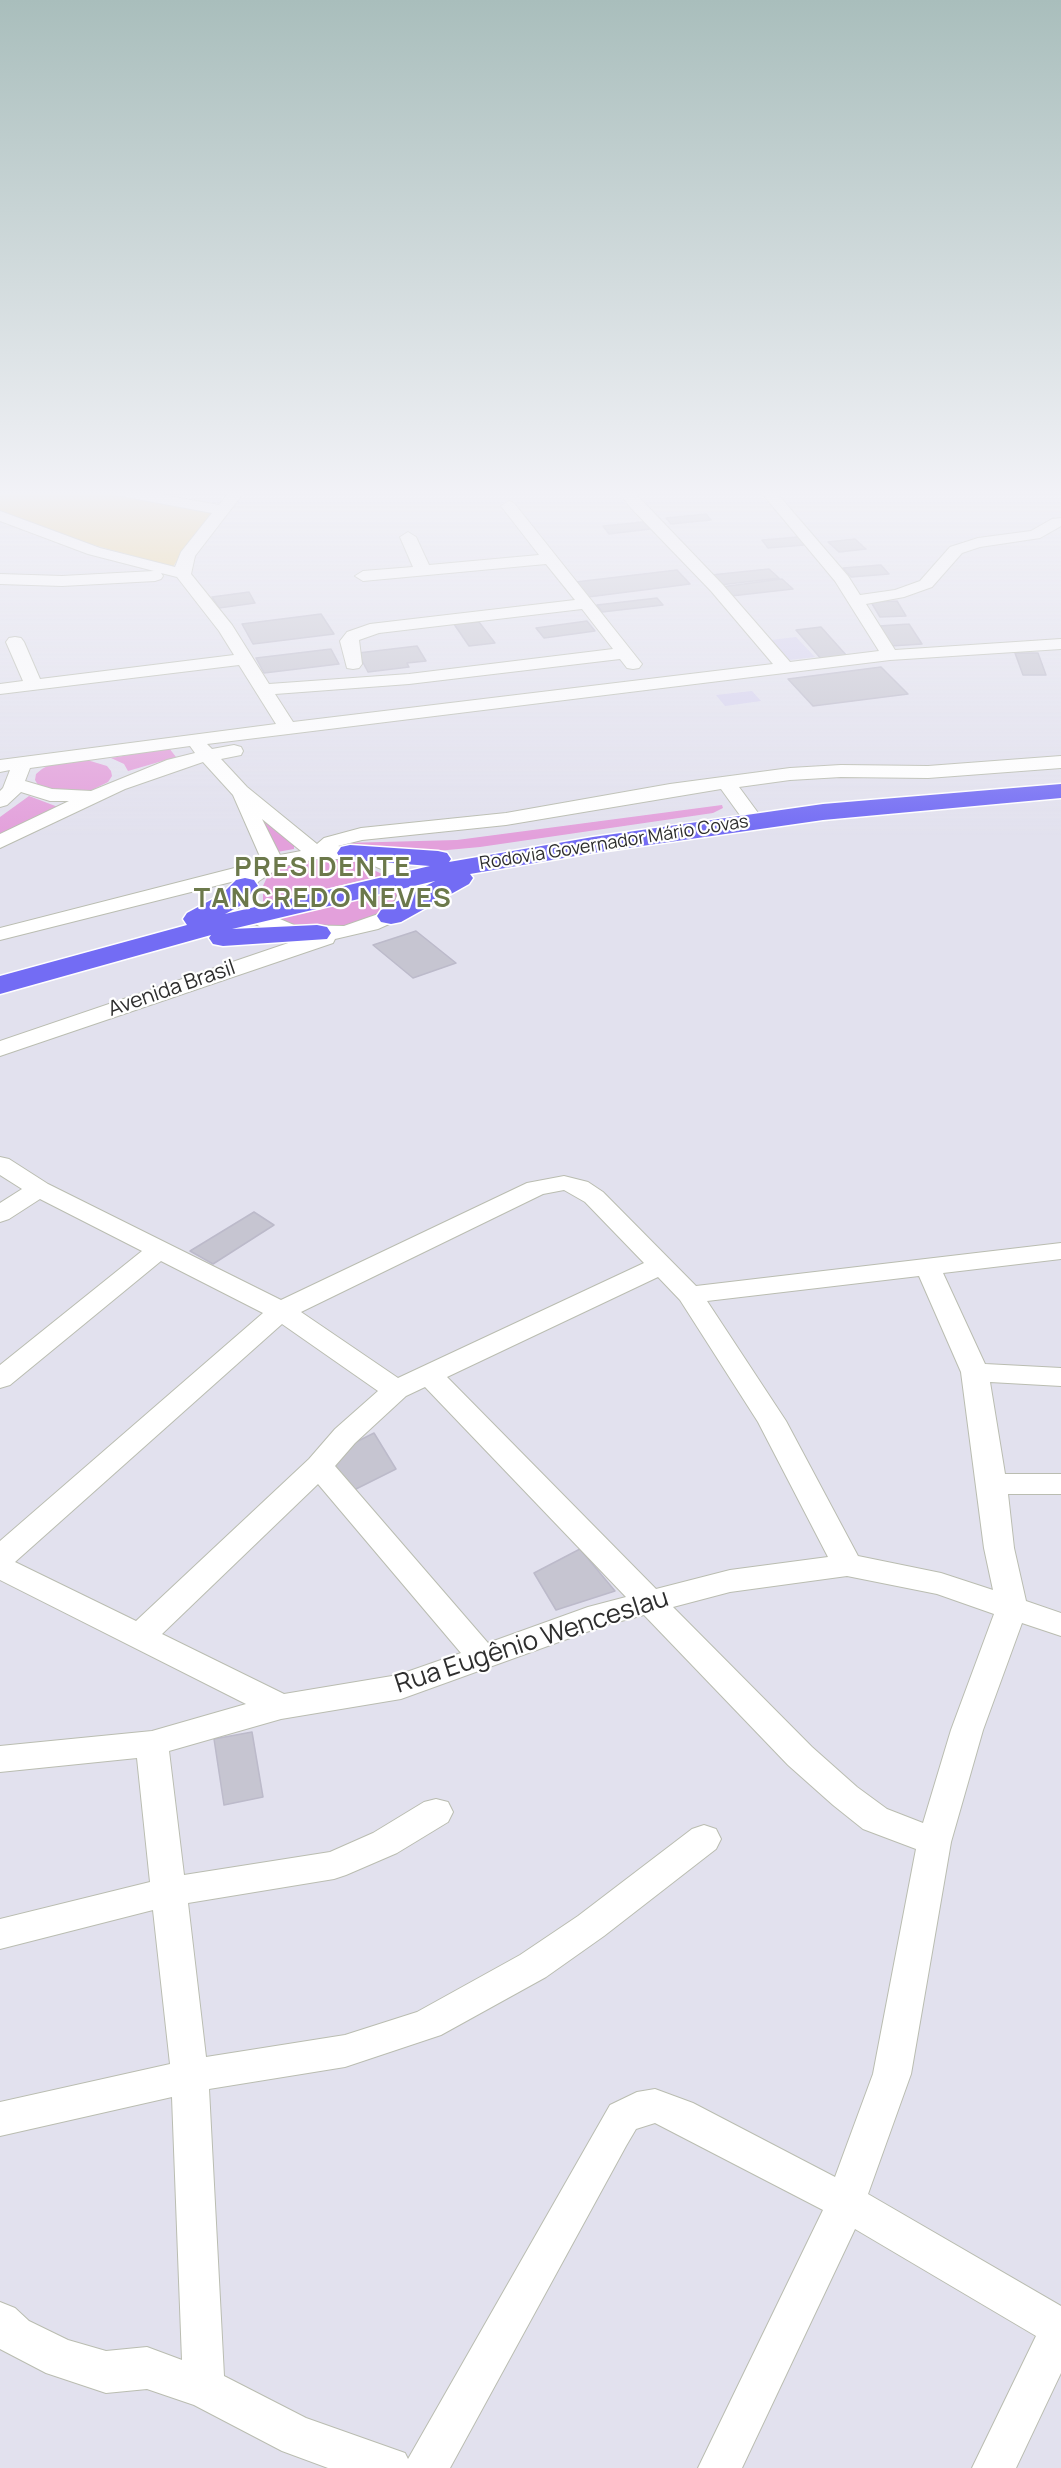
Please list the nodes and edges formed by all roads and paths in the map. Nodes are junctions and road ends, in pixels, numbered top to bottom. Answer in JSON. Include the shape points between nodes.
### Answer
{"nodes":[{"id":1,"x":207,"y":606,"type":"edge"},
{"id":2,"x":564,"y":606,"type":"edge"},
{"id":3,"x":588,"y":606,"type":"edge"},
{"id":4,"x":733,"y":606,"type":"edge"},
{"id":5,"x":859,"y":606,"type":"edge"},
{"id":6,"x":15,"y":642,"type":"dead end"},
{"id":7,"x":1061,"y":644,"type":"edge"},
{"id":8,"x":950,"y":651,"type":"junction"},
{"id":9,"x":625,"y":652,"type":"junction"},
{"id":10,"x":890,"y":655,"type":"junction"},
{"id":11,"x":246,"y":659,"type":"junction"},
{"id":12,"x":353,"y":664,"type":"dead end"},
{"id":13,"x":785,"y":667,"type":"junction"},
{"id":14,"x":731,"y":678,"type":"junction"},
{"id":15,"x":648,"y":683,"type":"junction"},
{"id":16,"x":34,"y":685,"type":"junction"},
{"id":17,"x":0,"y":689,"type":"edge"},
{"id":18,"x":264,"y":690,"type":"junction"},
{"id":19,"x":382,"y":723,"type":"junction"},
{"id":20,"x":286,"y":728,"type":"junction"},
{"id":21,"x":192,"y":740,"type":"junction"},
{"id":22,"x":87,"y":754,"type":"junction"},
{"id":23,"x":207,"y":755,"type":"junction"},
{"id":24,"x":1061,"y":762,"type":"edge"},
{"id":25,"x":23,"y":764,"type":"junction"},
{"id":26,"x":0,"y":766,"type":"edge"},
{"id":27,"x":726,"y":782,"type":"junction"},
{"id":28,"x":16,"y":784,"type":"junction"},
{"id":29,"x":118,"y":785,"type":"junction"},
{"id":30,"x":240,"y":791,"type":"junction"},
{"id":31,"x":1061,"y":791,"type":"edge"},
{"id":32,"x":95,"y":795,"type":"junction"},
{"id":33,"x":0,"y":801,"type":"edge"},
{"id":34,"x":754,"y":821,"type":"junction"},
{"id":35,"x":0,"y":842,"type":"edge"},
{"id":36,"x":320,"y":853,"type":"junction"},
{"id":37,"x":350,"y":853,"type":"junction"},
{"id":38,"x":509,"y":859,"type":"junction"},
{"id":39,"x":261,"y":873,"type":"junction"},
{"id":40,"x":405,"y":878,"type":"junction"},
{"id":41,"x":253,"y":915,"type":"junction"},
{"id":42,"x":391,"y":916,"type":"junction"},
{"id":43,"x":345,"y":932,"type":"junction"},
{"id":44,"x":317,"y":933,"type":"junction"},
{"id":45,"x":0,"y":934,"type":"edge"},
{"id":46,"x":152,"y":942,"type":"junction"},
{"id":47,"x":0,"y":986,"type":"edge"},
{"id":48,"x":0,"y":1049,"type":"edge"},
{"id":49,"x":0,"y":1164,"type":"edge"},
{"id":50,"x":39,"y":1189,"type":"junction"},
{"id":51,"x":0,"y":1214,"type":"edge"},
{"id":52,"x":159,"y":1250,"type":"junction"},
{"id":53,"x":1061,"y":1251,"type":"edge"},
{"id":54,"x":660,"y":1266,"type":"junction"},
{"id":55,"x":928,"y":1268,"type":"junction"},
{"id":56,"x":690,"y":1295,"type":"junction"},
{"id":57,"x":281,"y":1311,"type":"junction"},
{"id":58,"x":975,"y":1372,"type":"junction"},
{"id":59,"x":428,"y":1374,"type":"junction"},
{"id":60,"x":1061,"y":1377,"type":"edge"},
{"id":61,"x":0,"y":1379,"type":"edge"},
{"id":62,"x":396,"y":1390,"type":"junction"},
{"id":63,"x":319,"y":1466,"type":"junction"},
{"id":64,"x":992,"y":1484,"type":"junction"},
{"id":65,"x":1061,"y":1484,"type":"edge"},
{"id":66,"x":0,"y":1558,"type":"edge"},
{"id":67,"x":847,"y":1565,"type":"junction"},
{"id":68,"x":0,"y":1567,"type":"edge"},
{"id":69,"x":649,"y":1600,"type":"junction"},
{"id":70,"x":1012,"y":1608,"type":"junction"},
{"id":71,"x":1061,"y":1625,"type":"edge"},
{"id":72,"x":139,"y":1636,"type":"junction"},
{"id":73,"x":483,"y":1658,"type":"junction"},
{"id":74,"x":281,"y":1707,"type":"junction"},
{"id":75,"x":152,"y":1744,"type":"junction"},
{"id":76,"x":1,"y":1753,"type":"edge"},
{"id":77,"x":436,"y":1812,"type":"dead end"},
{"id":78,"x":704,"y":1839,"type":"dead end"},
{"id":79,"x":934,"y":1842,"type":"junction"},
{"id":80,"x":169,"y":1892,"type":"junction"},
{"id":81,"x":0,"y":1934,"type":"edge"},
{"id":82,"x":190,"y":2076,"type":"junction"},
{"id":83,"x":0,"y":2119,"type":"edge"},
{"id":84,"x":845,"y":2202,"type":"junction"},
{"id":85,"x":0,"y":2322,"type":"edge"},
{"id":86,"x":1061,"y":2328,"type":"edge"},
{"id":87,"x":204,"y":2388,"type":"junction"},
{"id":88,"x":390,"y":2468,"type":"edge"},
{"id":89,"x":426,"y":2468,"type":"edge"},
{"id":90,"x":720,"y":2468,"type":"edge"},
{"id":91,"x":994,"y":2468,"type":"edge"}],
"edges":[{"from":1,"to":11,"type":"street"},
{"from":2,"to":12,"type":"street","via":[[376,628],[349,641]]},
{"from":3,"to":9,"type":"street"},
{"from":4,"to":13,"type":"street"},
{"from":5,"to":10,"type":"street"},
{"from":6,"to":16,"type":"street"},
{"from":7,"to":8,"type":"street"},
{"from":8,"to":10,"type":"street"},
{"from":8,"to":14,"type":"street","via":[[928,657]]},
{"from":9,"to":15,"type":"street"},
{"from":9,"to":18,"type":"street","via":[[409,679]]},
{"from":10,"to":13,"type":"street"},
{"from":11,"to":16,"type":"street"},
{"from":11,"to":18,"type":"street"},
{"from":13,"to":14,"type":"street"},
{"from":14,"to":15,"type":"street"},
{"from":14,"to":19,"type":"street"},
{"from":15,"to":19,"type":"street"},
{"from":16,"to":17,"type":"street"},
{"from":18,"to":20,"type":"street"},
{"from":19,"to":20,"type":"street"},
{"from":19,"to":23,"type":"street"},
{"from":20,"to":21,"type":"street"},
{"from":21,"to":22,"type":"street"},
{"from":21,"to":23,"type":"street"},
{"from":22,"to":25,"type":"street"},
{"from":22,"to":29,"type":"street","via":[[115,764],[121,775]]},
{"from":23,"to":29,"type":"street"},
{"from":23,"to":30,"type":"street"},
{"from":24,"to":27,"type":"street","via":[[928,772],[818,771]]},
{"from":25,"to":26,"type":"street"},
{"from":25,"to":28,"type":"street"},
{"from":27,"to":34,"type":"street"},
{"from":27,"to":36,"type":"street","via":[[506,819],[344,837],[331,842]]},
{"from":28,"to":32,"type":"street","via":[[50,795]]},
{"from":28,"to":33,"type":"street"},
{"from":29,"to":32,"type":"street"},
{"from":30,"to":36,"type":"street"},
{"from":30,"to":39,"type":"street"},
{"from":31,"to":34,"type":"highway","name":"Rodovia Governador Mário Covas"},
{"from":32,"to":35,"type":"street"},
{"from":34,"to":38,"type":"highway","name":"Rodovia Governador Mário Covas"},
{"from":36,"to":37,"type":"street"},
{"from":36,"to":39,"type":"street"},
{"from":37,"to":38,"type":"highway","via":[[416,859]]},
{"from":37,"to":40,"type":"street","via":[[374,858]]},
{"from":38,"to":40,"type":"highway","name":"Rodovia Governador Mário Covas"},
{"from":38,"to":42,"type":"highway","via":[[439,888]]},
{"from":39,"to":41,"type":"street","via":[[243,900]]},
{"from":39,"to":45,"type":"street"},
{"from":39,"to":46,"type":"highway","via":[[231,900]]},
{"from":40,"to":41,"type":"highway","name":"Rodovia Governador Mário Covas"},
{"from":40,"to":42,"type":"street","via":[[407,897]]},
{"from":41,"to":44,"type":"street","via":[[292,931]]},
{"from":41,"to":46,"type":"highway","name":"Rodovia Governador Mário Covas"},
{"from":42,"to":43,"type":"street"},
{"from":43,"to":44,"type":"street"},
{"from":43,"to":48,"type":"street","name":"Avenida Brasil"},
{"from":44,"to":46,"type":"highway"},
{"from":46,"to":47,"type":"highway","name":"Rodovia Governador Mário Covas"},
{"from":49,"to":50,"type":"street"},
{"from":50,"to":51,"type":"street"},
{"from":50,"to":52,"type":"street"},
{"from":52,"to":57,"type":"street"},
{"from":52,"to":61,"type":"street"},
{"from":53,"to":55,"type":"street"},
{"from":54,"to":56,"type":"street"},
{"from":54,"to":57,"type":"street","via":[[594,1197],[579,1187],[551,1184]]},
{"from":54,"to":59,"type":"street"},
{"from":55,"to":56,"type":"street"},
{"from":55,"to":58,"type":"street"},
{"from":56,"to":67,"type":"street","via":[[772,1421]]},
{"from":57,"to":62,"type":"street"},
{"from":57,"to":66,"type":"street"},
{"from":58,"to":60,"type":"street"},
{"from":58,"to":64,"type":"street"},
{"from":59,"to":62,"type":"street"},
{"from":59,"to":69,"type":"street"},
{"from":62,"to":63,"type":"street","via":[[345,1436]]},
{"from":63,"to":72,"type":"street"},
{"from":63,"to":73,"type":"street"},
{"from":64,"to":65,"type":"street"},
{"from":64,"to":70,"type":"street","via":[[999,1548]]},
{"from":67,"to":69,"type":"street","name":"Rua Eugênio Wenceslau","via":[[730,1581]]},
{"from":67,"to":70,"type":"street","name":"Rua Eugênio Wenceslau","via":[[941,1584]]},
{"from":68,"to":72,"type":"street"},
{"from":69,"to":73,"type":"street","name":"Rua Eugênio Wenceslau"},
{"from":69,"to":79,"type":"street","via":[[800,1756],[845,1796],[875,1819]]},
{"from":70,"to":71,"type":"street","name":"Rua Eugênio Wenceslau"},
{"from":70,"to":79,"type":"street","via":[[967,1730]]},
{"from":72,"to":74,"type":"street"},
{"from":73,"to":74,"type":"street","name":"Rua Eugênio Wenceslau","via":[[401,1687]]},
{"from":74,"to":75,"type":"street","name":"Rua Eugênio Wenceslau"},
{"from":75,"to":76,"type":"street","name":"Rua Eugênio Wenceslau"},
{"from":75,"to":80,"type":"street"},
{"from":77,"to":80,"type":"street","via":[[385,1843],[334,1865]]},
{"from":78,"to":82,"type":"street","via":[[533,1966],[428,2024],[345,2051]]},
{"from":79,"to":84,"type":"street","via":[[892,2074]]},
{"from":80,"to":81,"type":"street"},
{"from":80,"to":82,"type":"street"},
{"from":82,"to":83,"type":"street"},
{"from":82,"to":87,"type":"street"},
{"from":84,"to":86,"type":"street"},
{"from":84,"to":89,"type":"street","via":[[680,2115],[655,2106],[637,2109],[623,2117]]},
{"from":84,"to":90,"type":"street"},
{"from":85,"to":87,"type":"street","via":[[14,2335],[61,2359],[106,2372],[147,2368]]},
{"from":86,"to":91,"type":"street"},
{"from":87,"to":88,"type":"street","via":[[297,2436]]}]}
